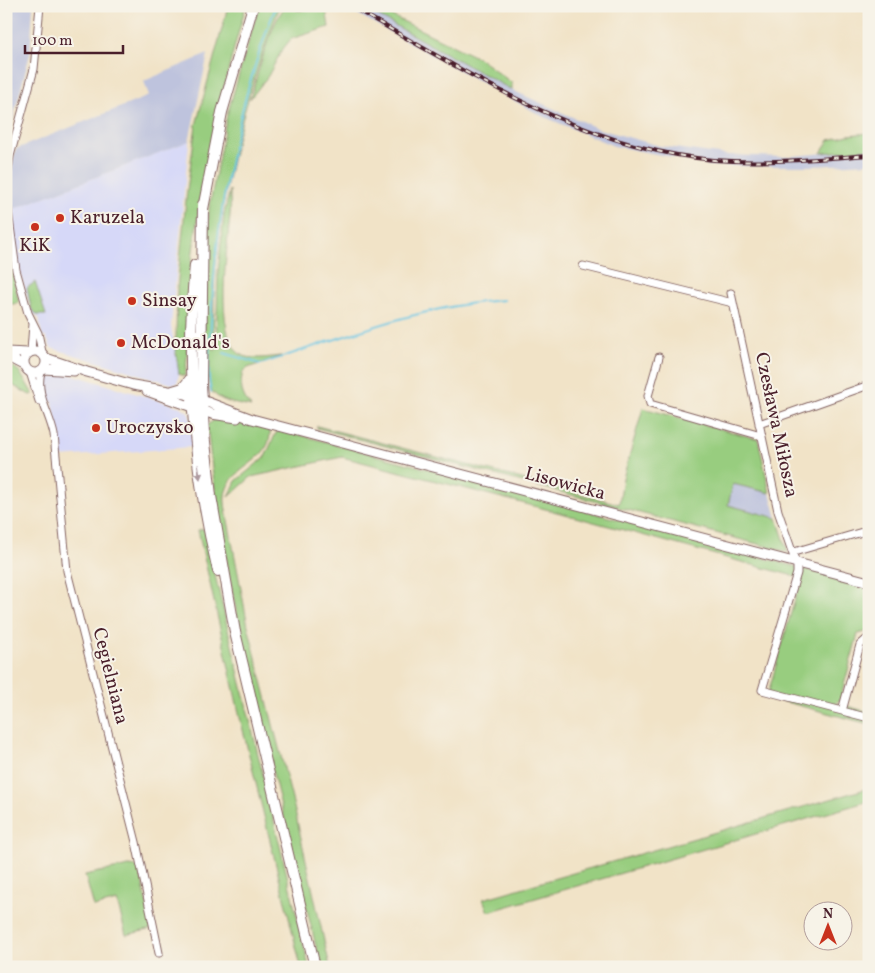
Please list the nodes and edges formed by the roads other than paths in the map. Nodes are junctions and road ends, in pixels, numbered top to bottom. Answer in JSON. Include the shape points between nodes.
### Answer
{"nodes":[{"id":1,"x":40,"y":6,"type":"edge"},
{"id":2,"x":252,"y":6,"type":"edge"},
{"id":3,"x":298,"y":6,"type":"edge"},
{"id":4,"x":305,"y":6,"type":"edge"},
{"id":5,"x":6,"y":183,"type":"edge"},
{"id":6,"x":6,"y":196,"type":"edge"},
{"id":7,"x":204,"y":204,"type":"junction"},
{"id":8,"x":583,"y":266,"type":"dead end"},
{"id":9,"x":731,"y":293,"type":"dead end"},
{"id":10,"x":733,"y":303,"type":"junction"},
{"id":11,"x":33,"y":323,"type":"junction"},
{"id":12,"x":6,"y":352,"type":"edge"},
{"id":13,"x":30,"y":352,"type":"junction"},
{"id":14,"x":44,"y":355,"type":"junction"},
{"id":15,"x":6,"y":356,"type":"edge"},
{"id":16,"x":659,"y":357,"type":"dead end"},
{"id":17,"x":27,"y":369,"type":"junction"},
{"id":18,"x":42,"y":370,"type":"junction"},
{"id":19,"x":86,"y":372,"type":"junction"},
{"id":20,"x":192,"y":377,"type":"junction"},
{"id":21,"x":134,"y":385,"type":"junction"},
{"id":22,"x":869,"y":385,"type":"edge"},
{"id":23,"x":173,"y":391,"type":"junction"},
{"id":24,"x":197,"y":404,"type":"junction"},
{"id":25,"x":44,"y":406,"type":"junction"},
{"id":26,"x":759,"y":424,"type":"junction"},
{"id":27,"x":761,"y":436,"type":"junction"},
{"id":28,"x":869,"y":530,"type":"edge"},
{"id":29,"x":794,"y":552,"type":"junction"},
{"id":30,"x":796,"y":562,"type":"junction"},
{"id":31,"x":869,"y":582,"type":"edge"},
{"id":32,"x":869,"y":637,"type":"edge"},
{"id":33,"x":842,"y":711,"type":"junction"},
{"id":34,"x":869,"y":718,"type":"edge"},
{"id":35,"x":159,"y":952,"type":"dead end"},
{"id":36,"x":315,"y":967,"type":"edge"}],
"edges":[{"from":1,"to":5,"type":"street","via":[[34,69],[10,156]]},
{"from":2,"to":7,"type":"highway","via":[[222,112]]},
{"from":3,"to":4,"type":"street"},
{"from":6,"to":11,"type":"street","via":[[15,264]]},
{"from":7,"to":20,"type":"highway","via":[[192,295]]},
{"from":7,"to":24,"type":"highway"},
{"from":8,"to":10,"type":"street"},
{"from":9,"to":10,"type":"street","name":"Czesława Miłosza"},
{"from":10,"to":26,"type":"street","name":"Czesława Miłosza"},
{"from":11,"to":13,"type":"street"},
{"from":11,"to":14,"type":"street"},
{"from":12,"to":13,"type":"main road","name":"Lisowicka"},
{"from":13,"to":14,"type":"main road","name":"Lisowicka"},
{"from":13,"to":17,"type":"main road","via":[[24,359]]},
{"from":14,"to":18,"type":"main road"},
{"from":14,"to":19,"type":"main road","name":"Lisowicka"},
{"from":15,"to":17,"type":"main road"},
{"from":16,"to":27,"type":"street","via":[[648,396],[650,404]]},
{"from":17,"to":18,"type":"main road","name":"Lisowicka"},
{"from":17,"to":25,"type":"street","name":"Cegielniana"},
{"from":18,"to":19,"type":"main road","name":"Lisowicka"},
{"from":18,"to":25,"type":"street","name":"Cegielniana","via":[[39,384]]},
{"from":19,"to":21,"type":"main road","name":"Lisowicka"},
{"from":20,"to":23,"type":"highway","via":[[183,388]]},
{"from":20,"to":24,"type":"highway"},
{"from":21,"to":23,"type":"main road","name":"Lisowicka"},
{"from":21,"to":24,"type":"main road","name":"Lisowicka"},
{"from":22,"to":26,"type":"street"},
{"from":23,"to":24,"type":"main road","name":"Lisowicka"},
{"from":24,"to":30,"type":"main road","name":"Lisowicka","via":[[215,415],[252,419]]},
{"from":24,"to":36,"type":"highway","via":[[235,632]]},
{"from":25,"to":35,"type":"street","name":"Cegielniana","via":[[54,435],[67,571],[136,842]]},
{"from":26,"to":27,"type":"street","name":"Czesława Miłosza"},
{"from":27,"to":29,"type":"street","name":"Czesława Miłosza","via":[[778,511]]},
{"from":28,"to":29,"type":"street"},
{"from":29,"to":30,"type":"street","name":"Czesława Miłosza"},
{"from":30,"to":31,"type":"main road","name":"Lisowicka"},
{"from":30,"to":33,"type":"street","name":"Czesława Miłosza","via":[[797,573],[762,690]]},
{"from":32,"to":33,"type":"street","via":[[859,648]]},
{"from":33,"to":34,"type":"street"}]}
